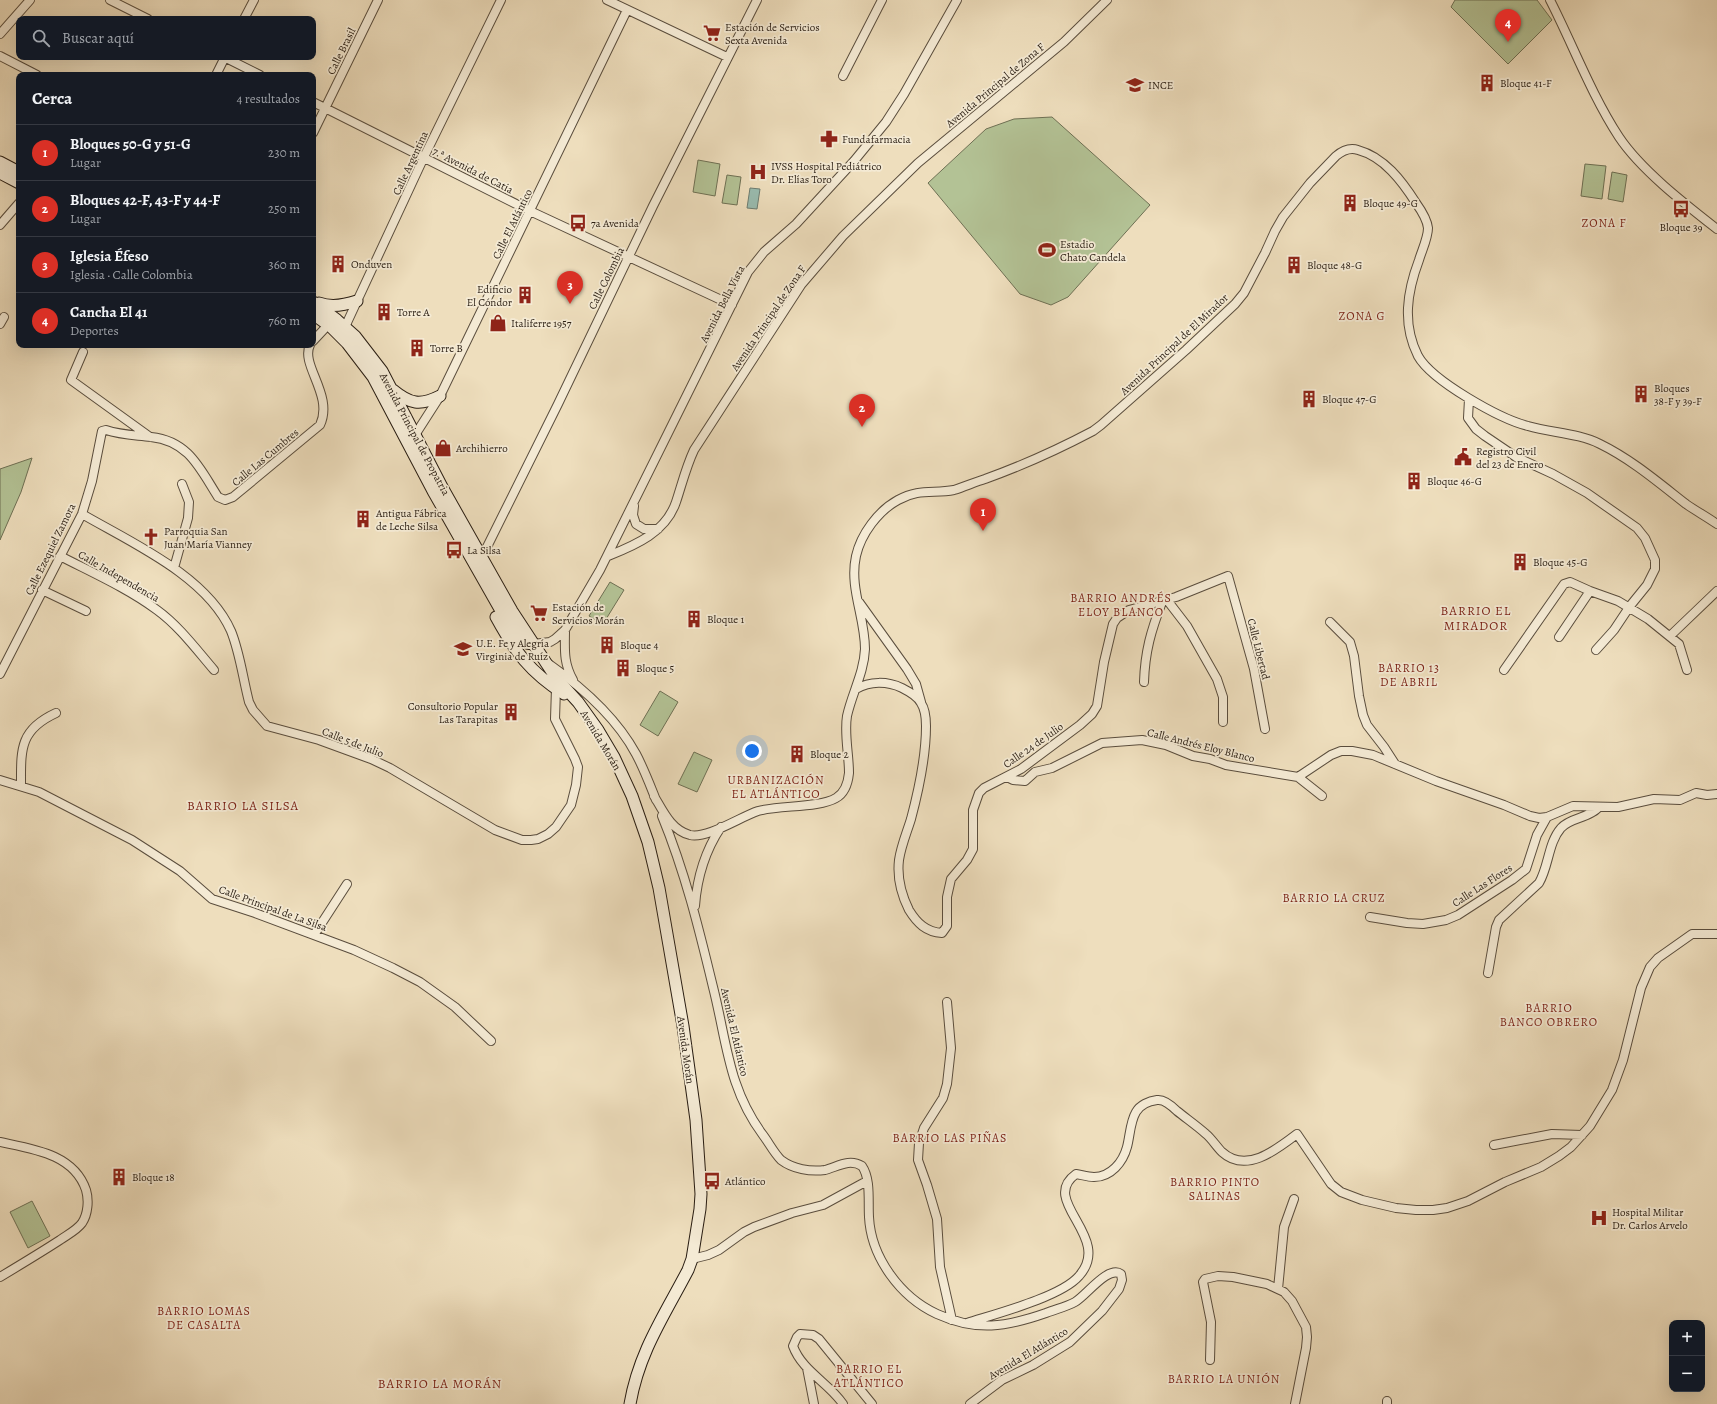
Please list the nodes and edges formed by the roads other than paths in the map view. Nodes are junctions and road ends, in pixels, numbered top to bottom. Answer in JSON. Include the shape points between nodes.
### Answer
{"nodes":[{"id":1,"x":30,"y":0,"type":"edge"},
{"id":2,"x":110,"y":0,"type":"edge"},
{"id":3,"x":254,"y":0,"type":"edge"},
{"id":4,"x":378,"y":0,"type":"edge"},
{"id":5,"x":501,"y":0,"type":"edge"},
{"id":6,"x":607,"y":0,"type":"edge"},
{"id":7,"x":757,"y":0,"type":"edge"},
{"id":8,"x":882,"y":0,"type":"edge"},
{"id":9,"x":957,"y":0,"type":"edge"},
{"id":10,"x":1107,"y":0,"type":"edge"},
{"id":11,"x":1550,"y":0,"type":"edge"},
{"id":12,"x":627,"y":10,"type":"junction"},
{"id":13,"x":142,"y":16,"type":"edge"},
{"id":14,"x":246,"y":16,"type":"edge"},
{"id":15,"x":0,"y":34,"type":"edge"},
{"id":16,"x":0,"y":56,"type":"edge"},
{"id":17,"x":727,"y":58,"type":"junction"},
{"id":18,"x":223,"y":60,"type":"edge"},
{"id":19,"x":230,"y":60,"type":"edge"},
{"id":20,"x":31,"y":72,"type":"edge"},
{"id":21,"x":217,"y":72,"type":"edge"},
{"id":22,"x":254,"y":72,"type":"edge"},
{"id":23,"x":844,"y":76,"type":"dead end"},
{"id":24,"x":316,"y":104,"type":"edge"},
{"id":25,"x":325,"y":108,"type":"junction"},
{"id":26,"x":316,"y":127,"type":"edge"},
{"id":27,"x":424,"y":157,"type":"junction"},
{"id":28,"x":0,"y":162,"type":"edge"},
{"id":29,"x":16,"y":170,"type":"edge"},
{"id":30,"x":0,"y":173,"type":"edge"},
{"id":31,"x":16,"y":181,"type":"edge"},
{"id":32,"x":16,"y":206,"type":"edge"},
{"id":33,"x":530,"y":210,"type":"junction"},
{"id":34,"x":0,"y":225,"type":"edge"},
{"id":35,"x":1717,"y":229,"type":"edge"},
{"id":36,"x":629,"y":256,"type":"junction"},
{"id":37,"x":357,"y":301,"type":"junction"},
{"id":38,"x":316,"y":302,"type":"edge"},
{"id":39,"x":316,"y":304,"type":"edge"},
{"id":40,"x":732,"y":305,"type":"junction"},
{"id":41,"x":316,"y":316,"type":"edge"},
{"id":42,"x":328,"y":325,"type":"junction"},
{"id":43,"x":342,"y":331,"type":"junction"},
{"id":44,"x":316,"y":338,"type":"edge"},
{"id":45,"x":308,"y":348,"type":"edge"},
{"id":46,"x":83,"y":352,"type":"dead end"},
{"id":47,"x":379,"y":377,"type":"junction"},
{"id":48,"x":392,"y":389,"type":"junction"},
{"id":49,"x":440,"y":396,"type":"junction"},
{"id":50,"x":1469,"y":399,"type":"junction"},
{"id":51,"x":150,"y":437,"type":"junction"},
{"id":52,"x":411,"y":438,"type":"junction"},
{"id":53,"x":182,"y":484,"type":"dead end"},
{"id":54,"x":636,"y":497,"type":"junction"},
{"id":55,"x":82,"y":514,"type":"junction"},
{"id":56,"x":1717,"y":524,"type":"edge"},
{"id":57,"x":659,"y":530,"type":"junction"},
{"id":58,"x":60,"y":556,"type":"junction"},
{"id":59,"x":608,"y":556,"type":"junction"},
{"id":60,"x":477,"y":559,"type":"junction"},
{"id":61,"x":174,"y":568,"type":"junction"},
{"id":62,"x":1228,"y":576,"type":"joint"},
{"id":63,"x":484,"y":581,"type":"junction"},
{"id":64,"x":42,"y":590,"type":"junction"},
{"id":65,"x":1590,"y":591,"type":"junction"},
{"id":66,"x":1717,"y":591,"type":"edge"},
{"id":67,"x":856,"y":596,"type":"junction"},
{"id":68,"x":1165,"y":601,"type":"junction"},
{"id":69,"x":1630,"y":606,"type":"junction"},
{"id":70,"x":86,"y":611,"type":"dead end"},
{"id":71,"x":1330,"y":622,"type":"dead end"},
{"id":72,"x":565,"y":630,"type":"junction"},
{"id":73,"x":1670,"y":636,"type":"junction"},
{"id":74,"x":1559,"y":637,"type":"dead end"},
{"id":75,"x":509,"y":639,"type":"junction"},
{"id":76,"x":533,"y":644,"type":"junction"},
{"id":77,"x":1596,"y":650,"type":"dead end"},
{"id":78,"x":546,"y":663,"type":"junction"},
{"id":79,"x":214,"y":670,"type":"dead end"},
{"id":80,"x":1504,"y":670,"type":"dead end"},
{"id":81,"x":1687,"y":670,"type":"dead end"},
{"id":82,"x":0,"y":674,"type":"edge"},
{"id":83,"x":575,"y":682,"type":"junction"},
{"id":84,"x":1144,"y":682,"type":"dead end"},
{"id":85,"x":556,"y":688,"type":"junction"},
{"id":86,"x":856,"y":689,"type":"junction"},
{"id":87,"x":578,"y":702,"type":"junction"},
{"id":88,"x":921,"y":702,"type":"junction"},
{"id":89,"x":56,"y":713,"type":"dead end"},
{"id":90,"x":1223,"y":722,"type":"dead end"},
{"id":91,"x":1265,"y":729,"type":"dead end"},
{"id":92,"x":1396,"y":765,"type":"junction"},
{"id":93,"x":1007,"y":777,"type":"junction"},
{"id":94,"x":1298,"y":777,"type":"junction"},
{"id":95,"x":0,"y":780,"type":"edge"},
{"id":96,"x":21,"y":786,"type":"junction"},
{"id":97,"x":1717,"y":794,"type":"edge"},
{"id":98,"x":654,"y":796,"type":"junction"},
{"id":99,"x":1322,"y":796,"type":"dead end"},
{"id":100,"x":1599,"y":807,"type":"junction"},
{"id":101,"x":1547,"y":817,"type":"junction"},
{"id":102,"x":722,"y":826,"type":"junction"},
{"id":103,"x":347,"y":884,"type":"dead end"},
{"id":104,"x":694,"y":911,"type":"junction"},
{"id":105,"x":1370,"y":916,"type":"dead end"},
{"id":106,"x":314,"y":934,"type":"junction"},
{"id":107,"x":1717,"y":934,"type":"edge"},
{"id":108,"x":1488,"y":973,"type":"dead end"},
{"id":109,"x":947,"y":1002,"type":"dead end"},
{"id":110,"x":491,"y":1041,"type":"dead end"},
{"id":111,"x":1582,"y":1135,"type":"junction"},
{"id":112,"x":0,"y":1142,"type":"edge"},
{"id":113,"x":1494,"y":1145,"type":"dead end"},
{"id":114,"x":867,"y":1180,"type":"junction"},
{"id":115,"x":1294,"y":1199,"type":"dead end"},
{"id":116,"x":692,"y":1259,"type":"junction"},
{"id":117,"x":0,"y":1277,"type":"edge"},
{"id":118,"x":1278,"y":1289,"type":"junction"},
{"id":119,"x":952,"y":1320,"type":"junction"},
{"id":120,"x":966,"y":1324,"type":"junction"},
{"id":121,"x":1210,"y":1360,"type":"dead end"},
{"id":122,"x":807,"y":1368,"type":"junction"},
{"id":123,"x":630,"y":1404,"type":"edge"},
{"id":124,"x":814,"y":1404,"type":"edge"},
{"id":125,"x":843,"y":1404,"type":"edge"},
{"id":126,"x":872,"y":1404,"type":"edge"},
{"id":127,"x":970,"y":1404,"type":"edge"},
{"id":128,"x":1295,"y":1404,"type":"edge"}],
"edges":[{"from":1,"to":15,"type":"street"},
{"from":2,"to":13,"type":"street"},
{"from":3,"to":14,"type":"street"},
{"from":4,"to":25,"type":"street","name":"Calle Brasil"},
{"from":5,"to":27,"type":"street","name":"Calle Argentina"},
{"from":6,"to":12,"type":"street"},
{"from":7,"to":17,"type":"street","name":"Calle Colombia"},
{"from":8,"to":23,"type":"street"},
{"from":9,"to":40,"type":"street","name":"Avenida Bella Vista","via":[[886,122],[796,224],[764,252],[748,272]]},
{"from":10,"to":57,"type":"street","name":"Avenida Principal de Zona F","via":[[1064,42],[918,163],[825,256],[801,286],[694,450],[684,472],[675,504]]},
{"from":11,"to":35,"type":"street","via":[[1603,110],[1620,137],[1646,167]]},
{"from":12,"to":17,"type":"street"},
{"from":12,"to":33,"type":"street","name":"Calle El Atlántico"},
{"from":16,"to":20,"type":"street"},
{"from":17,"to":36,"type":"street","name":"Calle Colombia"},
{"from":18,"to":21,"type":"street"},
{"from":19,"to":22,"type":"street"},
{"from":24,"to":25,"type":"street","name":"7.ª Avenida de Catia"},
{"from":25,"to":26,"type":"street","name":"Calle Brasil"},
{"from":25,"to":27,"type":"street","name":"7.ª Avenida de Catia"},
{"from":27,"to":33,"type":"street","name":"7.ª Avenida de Catia"},
{"from":27,"to":37,"type":"street","name":"Calle Argentina"},
{"from":28,"to":29,"type":"main road"},
{"from":30,"to":31,"type":"main road"},
{"from":32,"to":34,"type":"street"},
{"from":33,"to":36,"type":"street","name":"7.ª Avenida de Catia"},
{"from":33,"to":49,"type":"street","name":"Calle El Atlántico"},
{"from":36,"to":40,"type":"street","name":"7.ª Avenida de Catia"},
{"from":36,"to":60,"type":"street","name":"Calle Colombia","via":[[558,404]]},
{"from":37,"to":38,"type":"main road","via":[[344,306]]},
{"from":37,"to":43,"type":"street","name":"Calle Argentina"},
{"from":39,"to":43,"type":"main road","name":"Avenida Principal de Propatria"},
{"from":40,"to":54,"type":"street","name":"Avenida Bella Vista"},
{"from":41,"to":42,"type":"main road","name":"Avenida Principal de Propatria"},
{"from":42,"to":43,"type":"main road","name":"Avenida Principal de Propatria"},
{"from":42,"to":44,"type":"street"},
{"from":43,"to":47,"type":"main road","name":"Avenida Principal de Propatria","via":[[368,353]]},
{"from":45,"to":51,"type":"street","name":"Calle Las Cumbres","via":[[310,364],[323,399],[324,414],[320,425],[233,498],[225,500],[218,497],[193,457],[183,448],[163,439]]},
{"from":46,"to":51,"type":"street","name":"Calle Las Cumbres","via":[[71,380]]},
{"from":47,"to":48,"type":"main road","name":"Avenida Principal de Propatria"},
{"from":47,"to":52,"type":"main road","name":"Avenida Principal de Propatria"},
{"from":48,"to":49,"type":"main road","via":[[404,399],[420,403]]},
{"from":48,"to":52,"type":"main road","name":"Avenida Principal de Propatria"},
{"from":49,"to":52,"type":"street","name":"Calle El Atlántico"},
{"from":50,"to":56,"type":"street","name":"Avenida Principal de El Mirador","via":[[1514,422],[1600,444]]},
{"from":50,"to":67,"type":"street","name":"Avenida Principal de El Mirador","via":[[1423,364],[1410,335],[1408,301],[1428,227],[1422,213],[1398,178],[1381,162],[1358,150],[1343,151],[1310,183],[1283,217],[1244,293],[1235,304],[1101,425],[1022,466],[953,490],[907,495],[896,500],[878,516],[864,534],[856,556]]},
{"from":50,"to":69,"type":"street","via":[[1468,418],[1485,436],[1516,457],[1554,474],[1587,493],[1642,533],[1655,560],[1655,569],[1647,585]]},
{"from":51,"to":55,"type":"street","name":"Calle Ezequiel Zamora","via":[[102,431]]},
{"from":52,"to":60,"type":"main road","name":"Avenida Principal de Propatria"},
{"from":53,"to":61,"type":"street","via":[[189,502],[188,518]]},
{"from":54,"to":57,"type":"street","via":[[633,515],[636,524],[644,529]]},
{"from":54,"to":59,"type":"street","name":"Avenida Bella Vista"},
{"from":55,"to":58,"type":"street","name":"Calle Ezequiel Zamora"},
{"from":55,"to":61,"type":"street","name":"Calle 5 de Julio"},
{"from":57,"to":59,"type":"street","name":"Avenida Principal de Zona F"},
{"from":58,"to":64,"type":"street","name":"Calle Ezequiel Zamora"},
{"from":58,"to":79,"type":"street","name":"Calle Independencia","via":[[125,590],[158,611],[178,629]]},
{"from":59,"to":72,"type":"street","name":"Avenida Bella Vista"},
{"from":60,"to":63,"type":"main road","name":"Avenida Principal de Propatria"},
{"from":60,"to":76,"type":"main road","name":"Avenida Principal de Propatria"},
{"from":61,"to":85,"type":"street","name":"Calle 5 de Julio","via":[[198,588],[227,625],[234,642],[249,702],[267,726],[333,744],[371,758],[495,830],[522,840],[538,839],[548,834],[565,814],[573,797],[578,767],[555,719]]},
{"from":62,"to":68,"type":"street","name":"Calle 24 de Julio"},
{"from":62,"to":91,"type":"street","name":"Calle Libertad","via":[[1254,669]]},
{"from":63,"to":75,"type":"main road","name":"Avenida Morán","via":[[485,597]]},
{"from":63,"to":76,"type":"main road","name":"Avenida Principal de Propatria","via":[[513,630],[526,643]]},
{"from":64,"to":70,"type":"street"},
{"from":64,"to":82,"type":"street","name":"Calle Ezequiel Zamora"},
{"from":65,"to":69,"type":"street"},
{"from":65,"to":74,"type":"street"},
{"from":65,"to":80,"type":"street","via":[[1570,582],[1564,584]]},
{"from":66,"to":73,"type":"street"},
{"from":67,"to":86,"type":"street","name":"Avenida Principal de El Mirador","via":[[865,648]]},
{"from":67,"to":88,"type":"street","name":"Calle 24 de Julio","via":[[910,674]]},
{"from":68,"to":84,"type":"street","via":[[1152,626],[1146,649]]},
{"from":68,"to":90,"type":"street","via":[[1187,626],[1217,679],[1223,697]]},
{"from":68,"to":93,"type":"street","name":"Calle 24 de Julio","via":[[1129,610],[1116,618],[1104,662],[1097,706],[1092,714],[1052,747]]},
{"from":69,"to":73,"type":"street"},
{"from":69,"to":77,"type":"street","via":[[1614,630]]},
{"from":71,"to":92,"type":"street","via":[[1350,642],[1358,696],[1366,725]]},
{"from":72,"to":76,"type":"street","name":"Avenida Bella Vista","via":[[550,642]]},
{"from":72,"to":83,"type":"street","name":"Avenida Bella Vista","via":[[564,657],[567,670]]},
{"from":73,"to":81,"type":"street","via":[[1679,644]]},
{"from":75,"to":78,"type":"main road","via":[[521,650]]},
{"from":75,"to":85,"type":"main road","name":"Avenida Morán","via":[[519,655],[535,672]]},
{"from":76,"to":78,"type":"main road","name":"Avenida Morán"},
{"from":78,"to":83,"type":"street","name":"Avenida El Atlántico"},
{"from":78,"to":87,"type":"main road","name":"Avenida Morán"},
{"from":83,"to":98,"type":"street","name":"Avenida El Atlántico","via":[[602,708],[626,739],[636,754]]},
{"from":85,"to":87,"type":"main road","name":"Avenida Morán"},
{"from":86,"to":88,"type":"street","via":[[869,684],[885,683],[903,688]]},
{"from":86,"to":102,"type":"street","name":"Avenida Principal de El Mirador","via":[[847,717],[850,773],[843,793],[826,802],[768,808]]},
{"from":87,"to":116,"type":"main road","name":"Avenida Morán","via":[[610,750],[632,796],[648,842],[659,888],[696,1120],[701,1194]]},
{"from":88,"to":93,"type":"street","name":"Calle 24 de Julio","via":[[926,721],[926,744],[921,779],[899,859],[899,875],[902,894],[923,928],[939,933],[945,930],[951,879],[967,860],[972,849],[975,801],[984,788]]},
{"from":89,"to":96,"type":"street","via":[[40,722],[27,734],[23,745]]},
{"from":92,"to":94,"type":"street","via":[[1373,755],[1342,751],[1331,754]]},
{"from":92,"to":101,"type":"street","via":[[1530,816]]},
{"from":93,"to":94,"type":"street","name":"Calle Andrés Eloy Blanco","via":[[1025,781],[1035,772],[1052,768],[1102,743],[1131,740],[1155,742],[1226,765]]},
{"from":94,"to":99,"type":"street"},
{"from":95,"to":96,"type":"street","name":"Calle Principal de La Silsa"},
{"from":96,"to":106,"type":"street","name":"Calle Principal de La Silsa","via":[[50,798],[138,844],[180,871],[212,899]]},
{"from":97,"to":100,"type":"street","via":[[1696,793],[1680,800],[1654,799],[1618,807]]},
{"from":98,"to":102,"type":"street","name":"Avenida Principal de El Mirador","via":[[670,822],[688,834],[701,835]]},
{"from":98,"to":104,"type":"street","name":"Avenida El Atlántico"},
{"from":100,"to":101,"type":"street","via":[[1573,806]]},
{"from":100,"to":108,"type":"street","via":[[1591,814],[1562,828],[1552,846],[1539,883],[1499,920]]},
{"from":101,"to":105,"type":"street","name":"Calle Las Flores","via":[[1537,835],[1526,869],[1458,915],[1423,924]]},
{"from":102,"to":104,"type":"street","via":[[701,870]]},
{"from":103,"to":106,"type":"street"},
{"from":104,"to":114,"type":"street","name":"Avenida El Atlántico","via":[[730,1066],[740,1096],[754,1123],[781,1159],[794,1167],[820,1170],[855,1163],[862,1166]]},
{"from":106,"to":110,"type":"street","name":"Calle Principal de La Silsa","via":[[420,982],[456,1007]]},
{"from":107,"to":111,"type":"street","via":[[1692,934],[1658,958],[1650,968],[1641,988],[1617,1079],[1600,1110]]},
{"from":109,"to":119,"type":"street","via":[[951,1048],[947,1084],[943,1098],[924,1128],[919,1143],[918,1160],[937,1219],[940,1267]]},
{"from":111,"to":113,"type":"street","via":[[1552,1134]]},
{"from":111,"to":120,"type":"street","via":[[1571,1147],[1541,1167],[1468,1201],[1447,1208],[1416,1210],[1362,1200],[1341,1192],[1330,1184],[1297,1134],[1262,1157],[1242,1162],[1222,1152],[1206,1134],[1170,1105],[1162,1100],[1152,1101],[1136,1111],[1127,1146],[1116,1168],[1110,1173],[1094,1178],[1076,1174],[1066,1186],[1069,1208],[1087,1238],[1089,1250],[1086,1266],[1079,1276],[1050,1294]]},
{"from":112,"to":117,"type":"street","via":[[61,1159],[79,1175],[88,1196],[81,1223]]},
{"from":114,"to":116,"type":"street","via":[[823,1205],[754,1227],[718,1250]]},
{"from":114,"to":119,"type":"street","name":"Avenida El Atlántico","via":[[872,1239],[888,1270],[914,1300]]},
{"from":115,"to":118,"type":"street","via":[[1284,1227]]},
{"from":116,"to":123,"type":"main road","name":"Avenida Morán","via":[[647,1346]]},
{"from":118,"to":121,"type":"street","via":[[1244,1278],[1218,1276],[1209,1277],[1203,1282],[1211,1322]]},
{"from":118,"to":128,"type":"street","via":[[1292,1301],[1306,1327],[1306,1348]]},
{"from":119,"to":120,"type":"street","name":"Avenida El Atlántico"},
{"from":120,"to":127,"type":"street","name":"Avenida El Atlántico","via":[[988,1327],[1034,1317],[1075,1302],[1108,1274],[1118,1272],[1122,1277],[1119,1289],[1102,1311],[1070,1342],[1033,1365],[1002,1380]]},
{"from":122,"to":124,"type":"street"},
{"from":122,"to":125,"type":"street","via":[[835,1392]]},
{"from":122,"to":126,"type":"street","via":[[793,1346],[800,1334],[813,1335],[819,1339]]}]}
